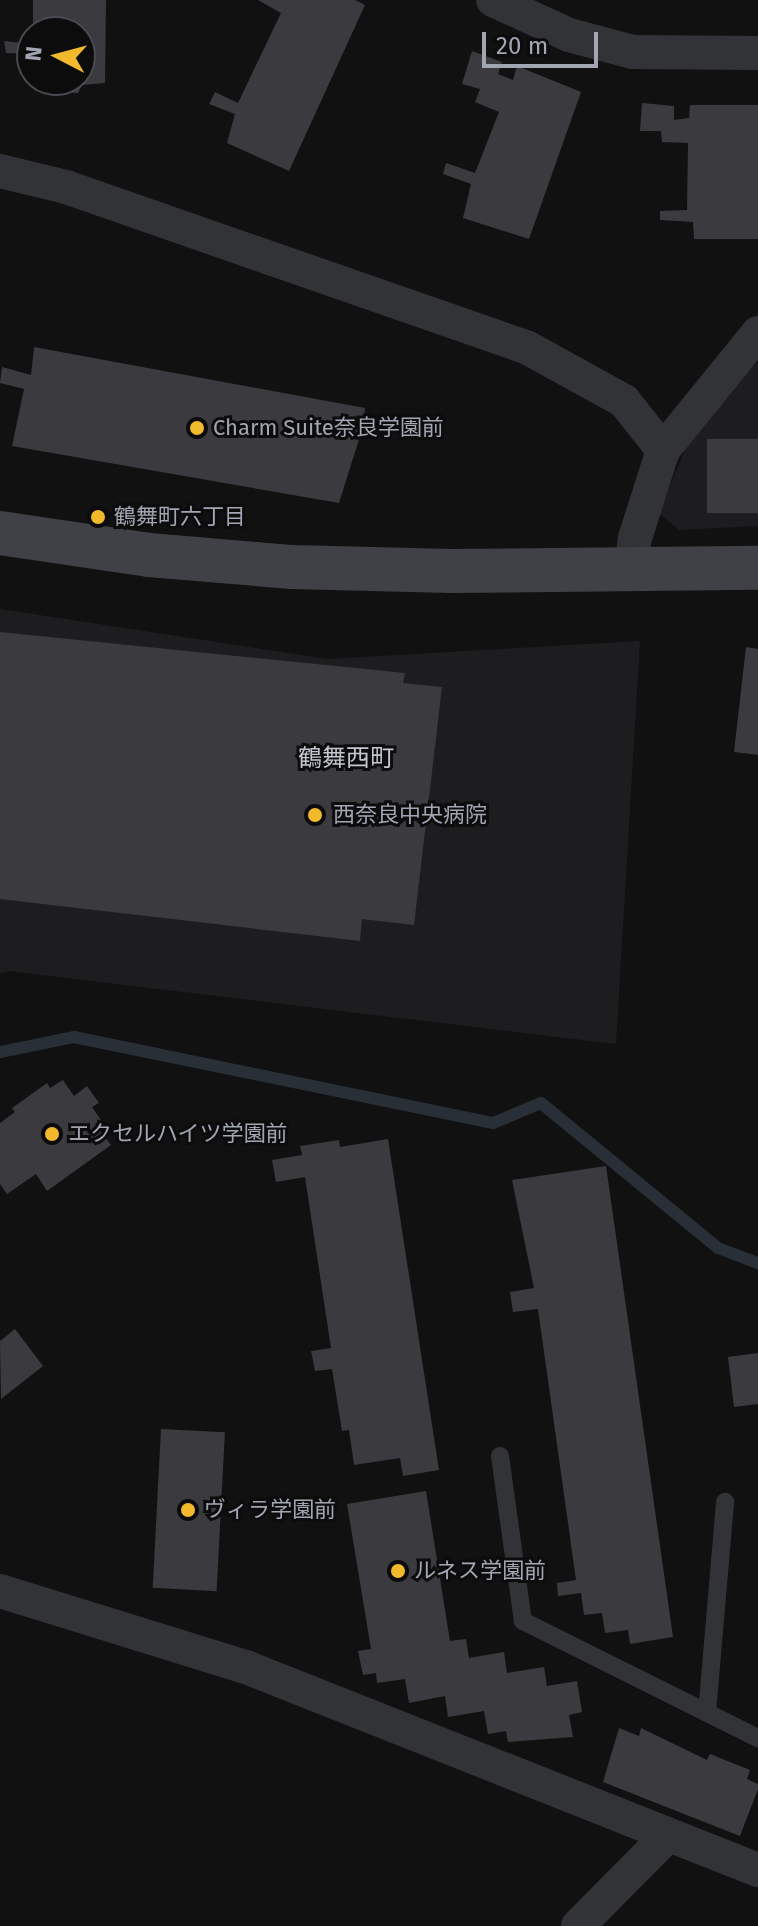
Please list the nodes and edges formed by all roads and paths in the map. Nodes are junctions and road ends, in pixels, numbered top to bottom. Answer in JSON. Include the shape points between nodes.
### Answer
{"nodes":[{"id":1,"x":493,"y":0,"type":"edge"},
{"id":2,"x":758,"y":53,"type":"edge"},
{"id":3,"x":0,"y":171,"type":"edge"},
{"id":4,"x":758,"y":333,"type":"edge"},
{"id":5,"x":663,"y":450,"type":"junction"},
{"id":6,"x":0,"y":533,"type":"edge"},
{"id":7,"x":758,"y":568,"type":"edge"},
{"id":8,"x":631,"y":569,"type":"junction"},
{"id":9,"x":500,"y":1456,"type":"dead end"},
{"id":10,"x":725,"y":1502,"type":"dead end"},
{"id":11,"x":0,"y":1591,"type":"edge"},
{"id":12,"x":707,"y":1713,"type":"junction"},
{"id":13,"x":758,"y":1738,"type":"edge"},
{"id":14,"x":667,"y":1836,"type":"junction"},
{"id":15,"x":758,"y":1870,"type":"edge"},
{"id":16,"x":578,"y":1926,"type":"edge"}],
"edges":[{"from":1,"to":2,"type":"street","via":[[569,35],[633,52]]},
{"from":3,"to":5,"type":"street","via":[[66,187],[528,348],[624,401]]},
{"from":4,"to":5,"type":"street"},
{"from":5,"to":8,"type":"street","via":[[635,538]]},
{"from":6,"to":8,"type":"street","via":[[149,555],[292,567]]},
{"from":7,"to":8,"type":"street"},
{"from":9,"to":12,"type":"lane","via":[[523,1621]]},
{"from":10,"to":12,"type":"lane"},
{"from":11,"to":14,"type":"street","via":[[246,1667],[530,1776]]},
{"from":12,"to":13,"type":"lane"},
{"from":14,"to":15,"type":"street"},
{"from":14,"to":16,"type":"street"}]}
